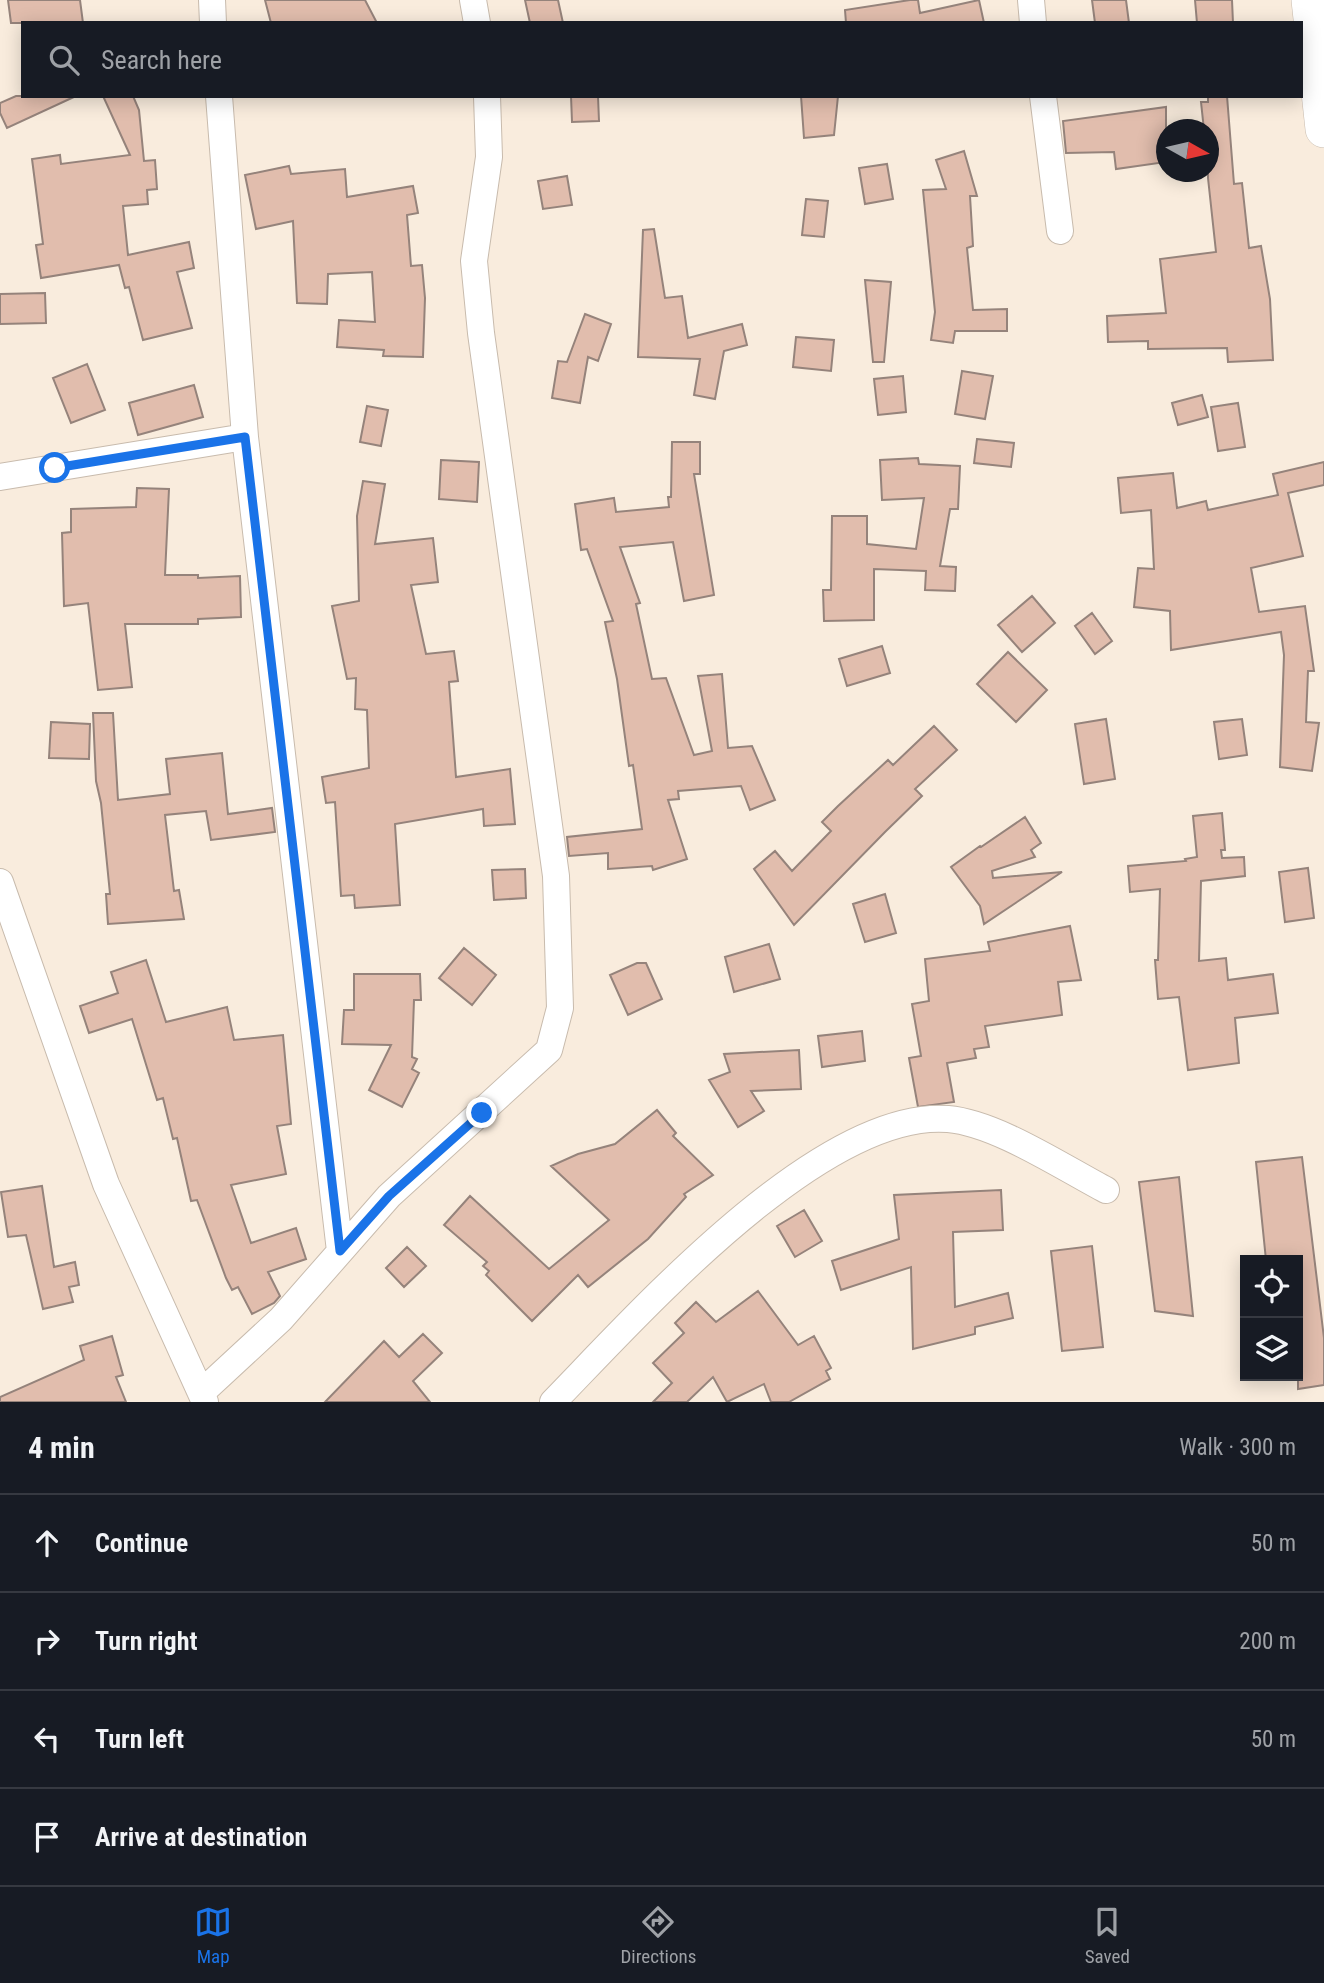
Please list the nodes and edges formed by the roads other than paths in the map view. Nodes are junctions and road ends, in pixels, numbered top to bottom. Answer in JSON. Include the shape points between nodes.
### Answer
{"nodes":[{"id":1,"x":212,"y":0,"type":"edge"},
{"id":2,"x":473,"y":0,"type":"edge"},
{"id":3,"x":1031,"y":0,"type":"edge"},
{"id":4,"x":1310,"y":0,"type":"edge"},
{"id":5,"x":214,"y":21,"type":"edge"},
{"id":6,"x":477,"y":21,"type":"edge"},
{"id":7,"x":1033,"y":21,"type":"edge"},
{"id":8,"x":219,"y":98,"type":"edge"},
{"id":9,"x":487,"y":98,"type":"edge"},
{"id":10,"x":1043,"y":98,"type":"edge"},
{"id":11,"x":1324,"y":129,"type":"edge"},
{"id":12,"x":1060,"y":231,"type":"dead end"},
{"id":13,"x":245,"y":437,"type":"junction"},
{"id":14,"x":0,"y":477,"type":"edge"},
{"id":15,"x":0,"y":882,"type":"edge"},
{"id":16,"x":1106,"y":1190,"type":"dead end"},
{"id":17,"x":340,"y":1251,"type":"junction"},
{"id":18,"x":203,"y":1397,"type":"edge"},
{"id":19,"x":553,"y":1402,"type":"edge"}],
"edges":[{"from":1,"to":5,"type":"street"},
{"from":2,"to":6,"type":"street"},
{"from":3,"to":7,"type":"street"},
{"from":4,"to":11,"type":"street"},
{"from":8,"to":13,"type":"street"},
{"from":9,"to":17,"type":"street","via":[[489,157],[474,261],[556,876],[560,1008],[549,1050],[389,1196]]},
{"from":10,"to":12,"type":"street"},
{"from":13,"to":14,"type":"street"},
{"from":13,"to":17,"type":"street"},
{"from":15,"to":18,"type":"street","via":[[106,1184]]},
{"from":16,"to":19,"type":"street","via":[[993,1130],[948,1119],[907,1121],[866,1135],[831,1153],[736,1223],[656,1296]]},
{"from":17,"to":18,"type":"street","via":[[281,1319]]}]}
